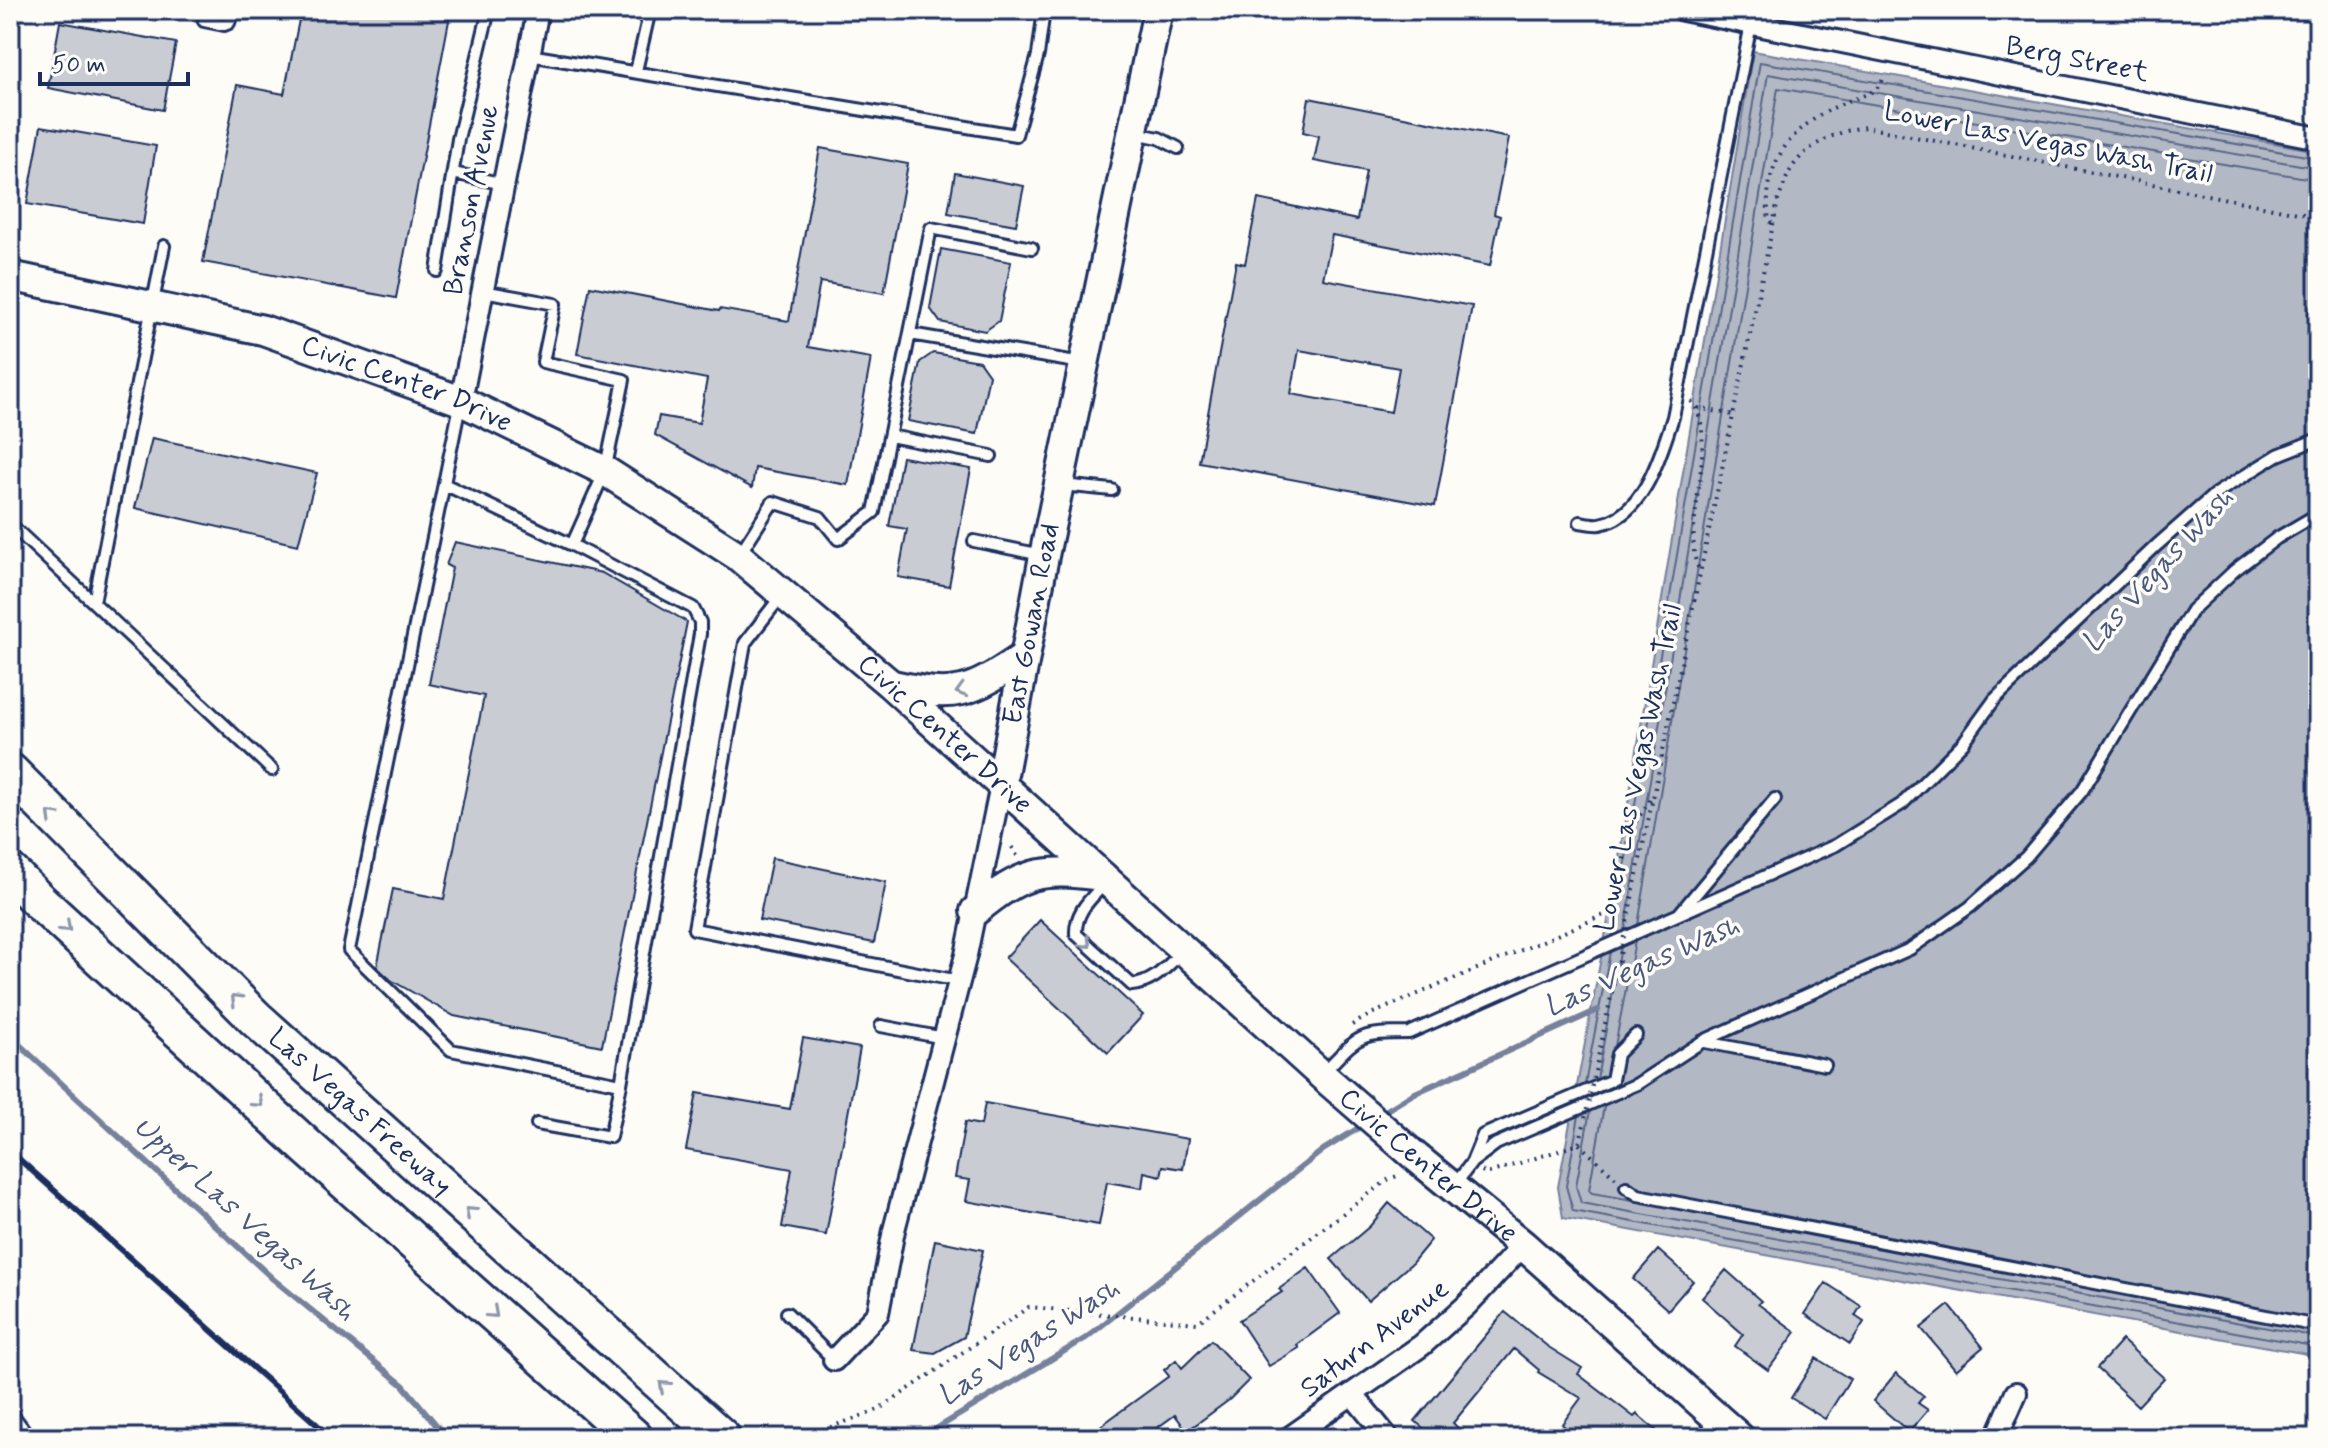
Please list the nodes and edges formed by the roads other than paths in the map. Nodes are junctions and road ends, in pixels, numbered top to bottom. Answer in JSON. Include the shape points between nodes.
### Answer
{"nodes":[{"id":1,"x":233,"y":10,"type":"edge"},
{"id":2,"x":489,"y":10,"type":"edge"},
{"id":3,"x":538,"y":10,"type":"edge"},
{"id":4,"x":650,"y":10,"type":"edge"},
{"id":5,"x":1044,"y":10,"type":"edge"},
{"id":6,"x":1158,"y":10,"type":"edge"},
{"id":7,"x":1686,"y":10,"type":"edge"},
{"id":8,"x":204,"y":21,"type":"dead end"},
{"id":9,"x":1751,"y":24,"type":"junction"},
{"id":10,"x":529,"y":55,"type":"junction"},
{"id":11,"x":636,"y":71,"type":"junction"},
{"id":12,"x":1133,"y":133,"type":"junction"},
{"id":13,"x":2318,"y":138,"type":"edge"},
{"id":14,"x":1178,"y":148,"type":"dead end"},
{"id":15,"x":453,"y":173,"type":"junction"},
{"id":16,"x":504,"y":184,"type":"junction"},
{"id":17,"x":164,"y":246,"type":"dead end"},
{"id":18,"x":1032,"y":248,"type":"dead end"},
{"id":19,"x":437,"y":271,"type":"dead end"},
{"id":20,"x":10,"y":276,"type":"edge"},
{"id":21,"x":483,"y":291,"type":"junction"},
{"id":22,"x":153,"y":306,"type":"junction"},
{"id":23,"x":910,"y":334,"type":"junction"},
{"id":24,"x":1085,"y":364,"type":"junction"},
{"id":25,"x":461,"y":401,"type":"junction"},
{"id":26,"x":890,"y":436,"type":"junction"},
{"id":27,"x":2318,"y":439,"type":"edge"},
{"id":28,"x":991,"y":456,"type":"dead end"},
{"id":29,"x":605,"y":471,"type":"junction"},
{"id":30,"x":444,"y":484,"type":"junction"},
{"id":31,"x":1060,"y":485,"type":"junction"},
{"id":32,"x":1112,"y":490,"type":"dead end"},
{"id":33,"x":2318,"y":514,"type":"edge"},
{"id":34,"x":1580,"y":522,"type":"dead end"},
{"id":35,"x":10,"y":524,"type":"edge"},
{"id":36,"x":974,"y":541,"type":"dead end"},
{"id":37,"x":572,"y":545,"type":"junction"},
{"id":38,"x":738,"y":556,"type":"junction"},
{"id":39,"x":1044,"y":556,"type":"junction"},
{"id":40,"x":783,"y":593,"type":"junction"},
{"id":41,"x":94,"y":602,"type":"junction"},
{"id":42,"x":1025,"y":656,"type":"junction"},
{"id":43,"x":890,"y":684,"type":"junction"},
{"id":44,"x":272,"y":770,"type":"dead end"},
{"id":45,"x":10,"y":772,"type":"edge"},
{"id":46,"x":1001,"y":785,"type":"junction"},
{"id":47,"x":1775,"y":799,"type":"dead end"},
{"id":48,"x":10,"y":872,"type":"edge"},
{"id":49,"x":1104,"y":878,"type":"junction"},
{"id":50,"x":975,"y":911,"type":"junction"},
{"id":51,"x":1678,"y":915,"type":"junction"},
{"id":52,"x":1183,"y":950,"type":"junction"},
{"id":53,"x":959,"y":981,"type":"junction"},
{"id":54,"x":881,"y":1026,"type":"dead end"},
{"id":55,"x":1636,"y":1035,"type":"dead end"},
{"id":56,"x":944,"y":1038,"type":"junction"},
{"id":57,"x":1703,"y":1041,"type":"junction"},
{"id":58,"x":1825,"y":1065,"type":"dead end"},
{"id":59,"x":1323,"y":1076,"type":"junction"},
{"id":60,"x":621,"y":1084,"type":"junction"},
{"id":61,"x":537,"y":1124,"type":"dead end"},
{"id":62,"x":1472,"y":1162,"type":"junction"},
{"id":63,"x":1453,"y":1187,"type":"junction"},
{"id":64,"x":1626,"y":1187,"type":"road end"},
{"id":65,"x":1523,"y":1245,"type":"junction"},
{"id":66,"x":787,"y":1313,"type":"dead end"},
{"id":67,"x":2318,"y":1326,"type":"edge"},
{"id":68,"x":834,"y":1360,"type":"joint"},
{"id":69,"x":2016,"y":1393,"type":"dead end"},
{"id":70,"x":1352,"y":1394,"type":"junction"},
{"id":71,"x":10,"y":1411,"type":"edge"},
{"id":72,"x":30,"y":1438,"type":"edge"},
{"id":73,"x":634,"y":1438,"type":"edge"},
{"id":74,"x":722,"y":1438,"type":"edge"},
{"id":75,"x":1289,"y":1438,"type":"edge"},
{"id":76,"x":1388,"y":1438,"type":"edge"},
{"id":77,"x":1740,"y":1438,"type":"edge"},
{"id":78,"x":1993,"y":1438,"type":"edge"}],
"edges":[{"from":1,"to":8,"type":"lane","via":[[224,25]]},
{"from":2,"to":15,"type":"lane"},
{"from":3,"to":10,"type":"street","name":"Branson Avenue"},
{"from":4,"to":11,"type":"lane"},
{"from":5,"to":11,"type":"lane","via":[[1016,135]]},
{"from":6,"to":12,"type":"street","name":"East Gowan Road"},
{"from":7,"to":9,"type":"street","name":"Berg Street"},
{"from":9,"to":13,"type":"street","name":"Berg Street"},
{"from":9,"to":34,"type":"lane","via":[[1673,417],[1656,467],[1632,507],[1601,524]]},
{"from":10,"to":11,"type":"lane"},
{"from":10,"to":16,"type":"street","name":"Branson Avenue"},
{"from":12,"to":14,"type":"lane"},
{"from":12,"to":24,"type":"street","name":"East Gowan Road"},
{"from":15,"to":16,"type":"lane"},
{"from":15,"to":19,"type":"lane"},
{"from":16,"to":21,"type":"street","name":"Branson Avenue"},
{"from":17,"to":22,"type":"lane"},
{"from":18,"to":23,"type":"lane","via":[[931,228]]},
{"from":20,"to":22,"type":"street","name":"Civic Center Drive"},
{"from":21,"to":25,"type":"street","name":"Branson Avenue"},
{"from":21,"to":29,"type":"lane","via":[[555,304],[543,362],[624,380]]},
{"from":22,"to":25,"type":"street","name":"Civic Center Drive","via":[[263,330]]},
{"from":22,"to":41,"type":"lane"},
{"from":23,"to":24,"type":"lane"},
{"from":23,"to":26,"type":"lane"},
{"from":24,"to":31,"type":"street","name":"East Gowan Road"},
{"from":25,"to":29,"type":"street","name":"Civic Center Drive"},
{"from":25,"to":30,"type":"lane"},
{"from":26,"to":28,"type":"lane"},
{"from":26,"to":38,"type":"lane","via":[[874,512],[838,539],[820,517],[773,502]]},
{"from":27,"to":51,"type":"lane","via":[[2278,455],[2215,494],[1995,699],[1963,743],[1902,804],[1836,845]]},
{"from":29,"to":37,"type":"lane"},
{"from":29,"to":38,"type":"street","name":"Civic Center Drive"},
{"from":30,"to":37,"type":"lane"},
{"from":30,"to":60,"type":"lane","via":[[349,950],[451,1050]]},
{"from":31,"to":32,"type":"lane"},
{"from":31,"to":39,"type":"street","name":"East Gowan Road"},
{"from":33,"to":57,"type":"lane","via":[[2235,570],[2192,610],[2082,791],[2026,857],[1970,907],[1910,949]]},
{"from":35,"to":41,"type":"lane"},
{"from":36,"to":39,"type":"lane"},
{"from":37,"to":60,"type":"lane","via":[[693,608],[700,622]]},
{"from":38,"to":40,"type":"street","name":"Civic Center Drive"},
{"from":39,"to":42,"type":"street","name":"East Gowan Road"},
{"from":40,"to":43,"type":"street","name":"Civic Center Drive"},
{"from":40,"to":53,"type":"lane","via":[[745,643],[694,929]]},
{"from":41,"to":44,"type":"lane"},
{"from":42,"to":43,"type":"street","one_way":true,"via":[[968,690],[947,695]]},
{"from":42,"to":46,"type":"street","name":"East Gowan Road"},
{"from":43,"to":46,"type":"street","name":"Civic Center Drive"},
{"from":74,"to":45,"type":"highway","name":"Las Vegas Freeway","one_way":true,"via":[[255,1018]]},
{"from":46,"to":49,"type":"street","name":"Civic Center Drive"},
{"from":46,"to":50,"type":"street","name":"East Gowan Road"},
{"from":47,"to":51,"type":"lane"},
{"from":48,"to":73,"type":"highway","one_way":true,"via":[[296,1137]]},
{"from":49,"to":50,"type":"street","via":[[1054,872],[1026,876]]},
{"from":49,"to":52,"type":"street","name":"Civic Center Drive"},
{"from":49,"to":52,"type":"lane","one_way":true,"via":[[1075,921],[1076,934],[1132,985],[1145,984]]},
{"from":50,"to":53,"type":"street","name":"East Gowan Road"},
{"from":51,"to":59,"type":"lane","via":[[1409,1033],[1359,1037]]},
{"from":52,"to":59,"type":"street","name":"Civic Center Drive"},
{"from":53,"to":56,"type":"street","name":"East Gowan Road"},
{"from":54,"to":56,"type":"lane"},
{"from":55,"to":62,"type":"lane","via":[[1617,1054],[1612,1080],[1483,1135]]},
{"from":56,"to":68,"type":"street","name":"East Gowan Road","via":[[878,1313]]},
{"from":57,"to":58,"type":"lane"},
{"from":57,"to":62,"type":"lane","via":[[1637,1084],[1496,1144]]},
{"from":59,"to":63,"type":"street","name":"Civic Center Drive"},
{"from":60,"to":61,"type":"lane","via":[[610,1137]]},
{"from":62,"to":63,"type":"lane"},
{"from":63,"to":65,"type":"street","name":"Civic Center Drive"},
{"from":64,"to":67,"type":"lane","via":[[1638,1195]]},
{"from":65,"to":70,"type":"street","name":"Saturn Avenue","via":[[1422,1345]]},
{"from":65,"to":77,"type":"street","name":"Civic Center Drive"},
{"from":66,"to":68,"type":"lane"},
{"from":69,"to":78,"type":"street"},
{"from":70,"to":75,"type":"street","name":"Saturn Avenue"},
{"from":70,"to":76,"type":"street"},
{"from":71,"to":72,"type":"lane"}]}
